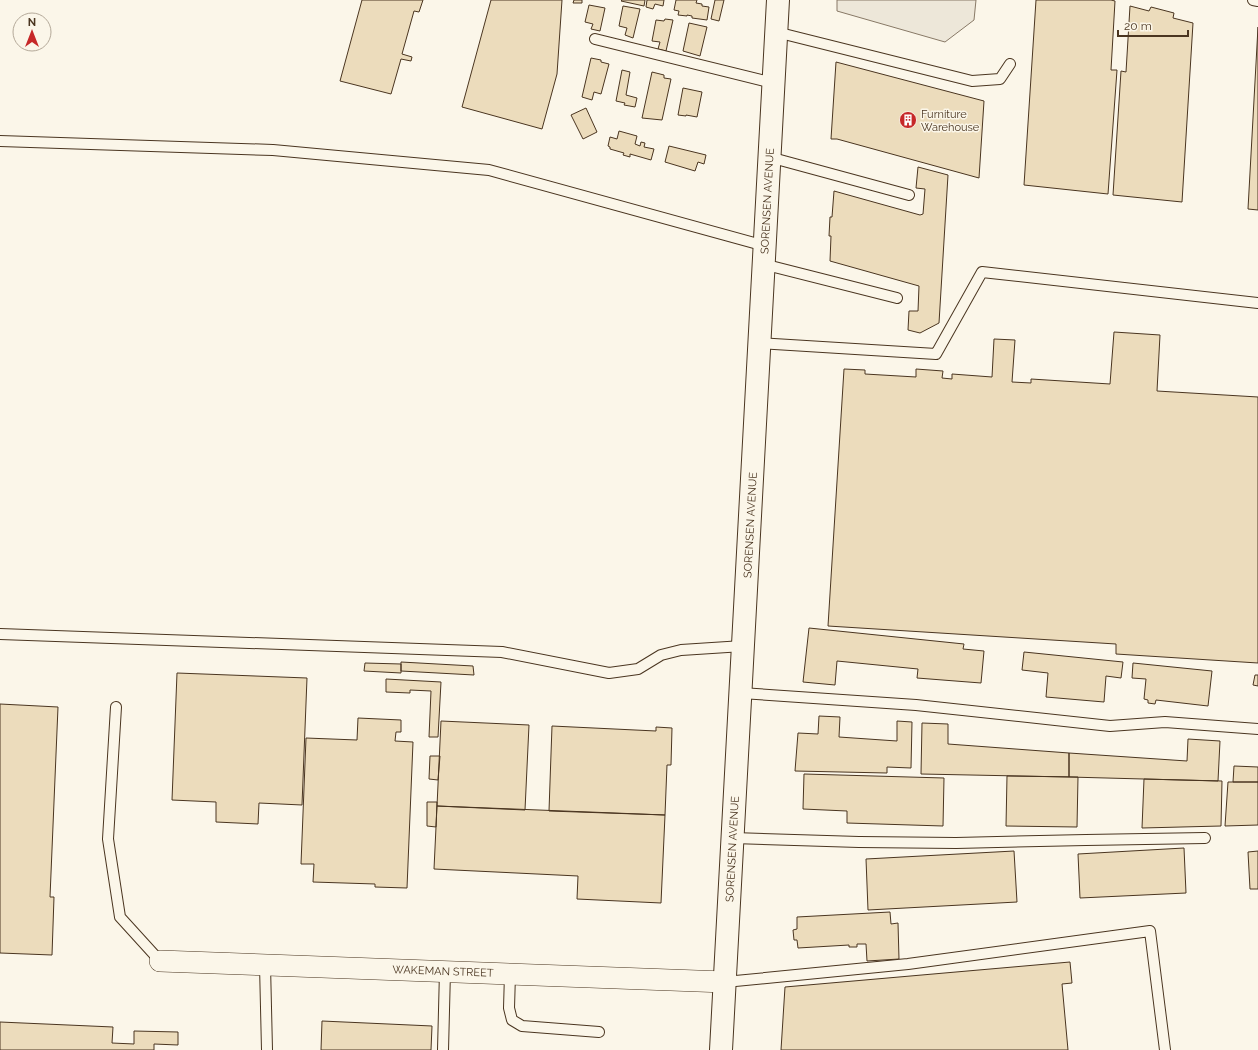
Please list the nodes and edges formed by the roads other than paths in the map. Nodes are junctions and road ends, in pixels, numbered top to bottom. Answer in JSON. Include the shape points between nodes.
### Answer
{"nodes":[{"id":1,"x":778,"y":0,"type":"edge"},
{"id":2,"x":1253,"y":0,"type":"edge"},
{"id":3,"x":1258,"y":1,"type":"edge"},
{"id":4,"x":776,"y":32,"type":"junction"},
{"id":5,"x":595,"y":39,"type":"dead end"},
{"id":6,"x":1010,"y":64,"type":"dead end"},
{"id":7,"x":773,"y":83,"type":"junction"},
{"id":8,"x":0,"y":141,"type":"edge"},
{"id":9,"x":769,"y":157,"type":"junction"},
{"id":10,"x":909,"y":195,"type":"dead end"},
{"id":11,"x":764,"y":255,"type":"junction"},
{"id":12,"x":898,"y":298,"type":"dead end"},
{"id":13,"x":1258,"y":303,"type":"edge"},
{"id":14,"x":759,"y":343,"type":"junction"},
{"id":15,"x":0,"y":634,"type":"edge"},
{"id":16,"x":744,"y":646,"type":"junction"},
{"id":17,"x":741,"y":693,"type":"junction"},
{"id":18,"x":116,"y":707,"type":"dead end"},
{"id":19,"x":1258,"y":729,"type":"edge"},
{"id":20,"x":733,"y":838,"type":"junction"},
{"id":21,"x":1205,"y":838,"type":"dead end"},
{"id":22,"x":160,"y":961,"type":"joint"},
{"id":23,"x":265,"y":965,"type":"junction"},
{"id":24,"x":445,"y":971,"type":"junction"},
{"id":25,"x":510,"y":974,"type":"junction"},
{"id":26,"x":725,"y":982,"type":"junction"},
{"id":27,"x":598,"y":1032,"type":"dead end"},
{"id":28,"x":267,"y":1050,"type":"edge"},
{"id":29,"x":443,"y":1050,"type":"edge"},
{"id":30,"x":721,"y":1050,"type":"edge"},
{"id":31,"x":1165,"y":1050,"type":"edge"}],
"edges":[{"from":1,"to":4,"type":"street","name":"SORENSEN AVENUE"},
{"from":2,"to":3,"type":"lane"},
{"from":4,"to":6,"type":"lane","via":[[972,81],[1000,79]]},
{"from":4,"to":7,"type":"street","name":"SORENSEN AVENUE"},
{"from":5,"to":7,"type":"lane"},
{"from":7,"to":9,"type":"street","name":"SORENSEN AVENUE"},
{"from":8,"to":11,"type":"lane","via":[[273,150],[489,170]]},
{"from":9,"to":10,"type":"lane"},
{"from":9,"to":11,"type":"street","name":"SORENSEN AVENUE"},
{"from":11,"to":12,"type":"lane"},
{"from":11,"to":14,"type":"street","name":"SORENSEN AVENUE"},
{"from":13,"to":14,"type":"lane","via":[[982,272],[936,354]]},
{"from":14,"to":16,"type":"street","name":"SORENSEN AVENUE"},
{"from":15,"to":16,"type":"lane","via":[[502,652],[609,672],[638,669],[661,655],[681,650]]},
{"from":16,"to":17,"type":"street","name":"SORENSEN AVENUE"},
{"from":17,"to":19,"type":"lane","via":[[916,705],[1110,726],[1165,722]]},
{"from":17,"to":20,"type":"street","name":"SORENSEN AVENUE"},
{"from":18,"to":22,"type":"lane","via":[[108,839],[120,917]]},
{"from":20,"to":21,"type":"lane","via":[[956,843]]},
{"from":20,"to":26,"type":"street","name":"SORENSEN AVENUE"},
{"from":22,"to":23,"type":"street","name":"WAKEMAN STREET"},
{"from":23,"to":24,"type":"street","name":"WAKEMAN STREET"},
{"from":23,"to":28,"type":"lane"},
{"from":24,"to":25,"type":"street","name":"WAKEMAN STREET"},
{"from":24,"to":29,"type":"lane"},
{"from":25,"to":26,"type":"street","name":"WAKEMAN STREET"},
{"from":25,"to":27,"type":"lane","via":[[509,1008],[512,1020],[522,1026]]},
{"from":26,"to":30,"type":"street","name":"SORENSEN AVENUE"},
{"from":26,"to":31,"type":"lane","via":[[908,964],[1150,931]]}]}
